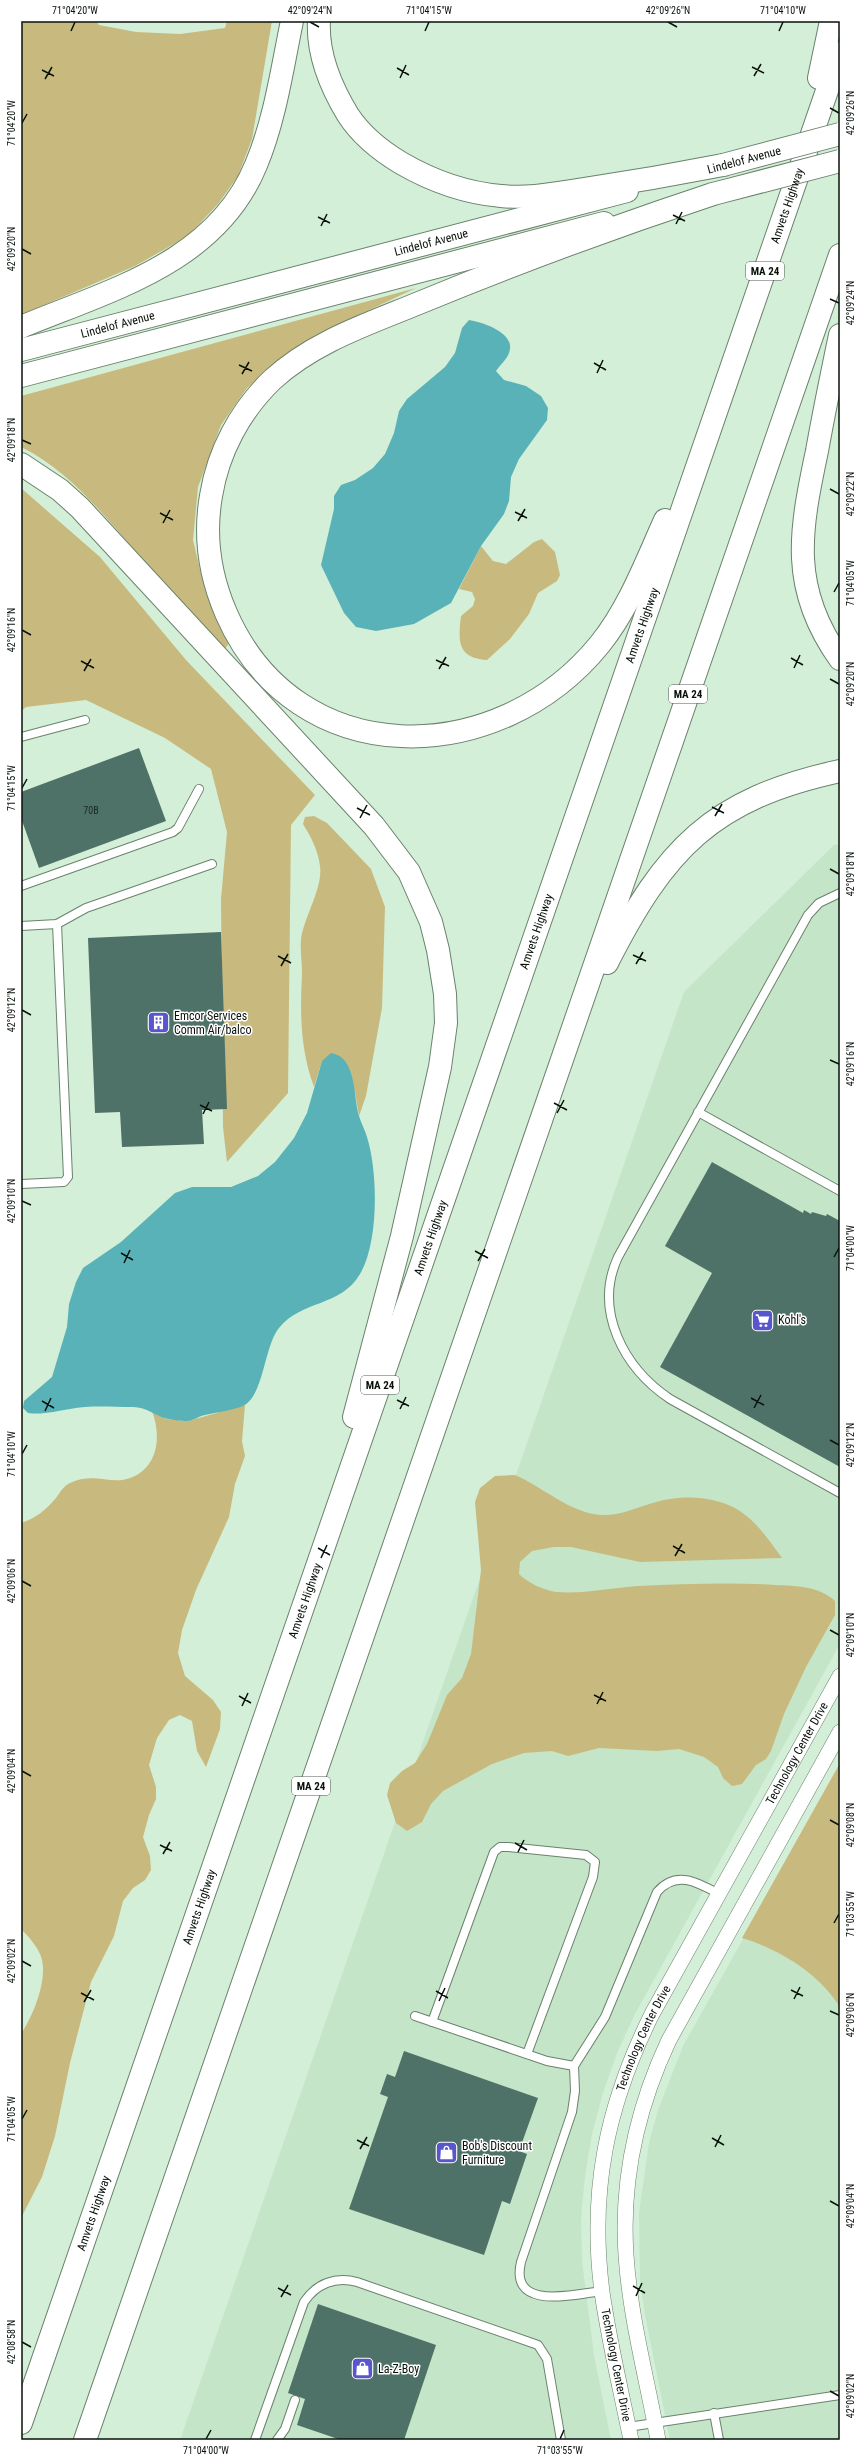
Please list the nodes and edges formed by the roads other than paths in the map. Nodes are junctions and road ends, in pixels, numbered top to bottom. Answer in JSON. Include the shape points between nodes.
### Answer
{"nodes":[{"id":1,"x":292,"y":21,"type":"edge"},
{"id":2,"x":319,"y":21,"type":"edge"},
{"id":3,"x":831,"y":21,"type":"edge"},
{"id":4,"x":840,"y":53,"type":"edge"},
{"id":5,"x":840,"y":134,"type":"edge"},
{"id":6,"x":840,"y":161,"type":"edge"},
{"id":7,"x":723,"y":165,"type":"junction"},
{"id":8,"x":713,"y":194,"type":"junction"},
{"id":9,"x":791,"y":194,"type":"junction"},
{"id":10,"x":840,"y":255,"type":"edge"},
{"id":11,"x":21,"y":327,"type":"edge"},
{"id":12,"x":840,"y":335,"type":"edge"},
{"id":13,"x":738,"y":348,"type":"junction"},
{"id":14,"x":21,"y":350,"type":"edge"},
{"id":15,"x":21,"y":376,"type":"edge"},
{"id":16,"x":21,"y":464,"type":"edge"},
{"id":17,"x":840,"y":659,"type":"edge"},
{"id":18,"x":85,"y":720,"type":"dead end"},
{"id":19,"x":21,"y":737,"type":"edge"},
{"id":20,"x":840,"y":771,"type":"edge"},
{"id":21,"x":199,"y":789,"type":"dead end"},
{"id":22,"x":212,"y":864,"type":"dead end"},
{"id":23,"x":21,"y":886,"type":"edge"},
{"id":24,"x":840,"y":893,"type":"edge"},
{"id":25,"x":57,"y":924,"type":"junction"},
{"id":26,"x":21,"y":926,"type":"edge"},
{"id":27,"x":698,"y":1112,"type":"junction"},
{"id":28,"x":537,"y":1132,"type":"junction"},
{"id":29,"x":21,"y":1184,"type":"edge"},
{"id":30,"x":840,"y":1191,"type":"edge"},
{"id":31,"x":840,"y":1493,"type":"edge"},
{"id":32,"x":840,"y":1676,"type":"edge"},
{"id":33,"x":276,"y":1686,"type":"junction"},
{"id":34,"x":840,"y":1732,"type":"edge"},
{"id":35,"x":719,"y":1894,"type":"junction"},
{"id":36,"x":415,"y":2016,"type":"dead end"},
{"id":37,"x":432,"y":2022,"type":"junction"},
{"id":38,"x":527,"y":2054,"type":"junction"},
{"id":39,"x":574,"y":2066,"type":"junction"},
{"id":40,"x":602,"y":2291,"type":"junction"},
{"id":41,"x":840,"y":2396,"type":"edge"},
{"id":42,"x":296,"y":2400,"type":"dead end"},
{"id":43,"x":714,"y":2413,"type":"junction"},
{"id":44,"x":21,"y":2423,"type":"edge"},
{"id":45,"x":655,"y":2423,"type":"junction"},
{"id":46,"x":629,"y":2433,"type":"edge"},
{"id":47,"x":85,"y":2440,"type":"edge"},
{"id":48,"x":255,"y":2440,"type":"edge"},
{"id":49,"x":277,"y":2440,"type":"edge"},
{"id":50,"x":561,"y":2440,"type":"edge"},
{"id":51,"x":658,"y":2440,"type":"edge"},
{"id":52,"x":718,"y":2440,"type":"edge"}],
"edges":[{"from":1,"to":11,"type":"main road","via":[[270,125],[257,165],[231,210],[203,240],[154,272]]},
{"from":2,"to":7,"type":"main road","via":[[325,66],[336,96],[351,120],[392,158],[432,180],[462,190],[490,195],[532,197]]},
{"from":3,"to":9,"type":"main road"},
{"from":4,"to":9,"type":"main road","name":"Amvets Highway","number":"MA 24"},
{"from":5,"to":7,"type":"main road","name":"Lindelof Avenue","bridge":true},
{"from":6,"to":8,"type":"main road","name":"Lindelof Avenue","bridge":true},
{"from":7,"to":14,"type":"main road","name":"Lindelof Avenue"},
{"from":8,"to":13,"type":"main road","via":[[554,248],[341,336],[305,355],[272,380],[254,398],[226,444],[213,484],[208,536],[213,578],[233,629],[257,663],[290,695],[337,722],[363,731],[403,737],[444,736],[501,720],[530,705],[554,689],[585,662],[618,618],[670,508]]},
{"from":8,"to":15,"type":"main road","name":"Lindelof Avenue"},
{"from":9,"to":13,"type":"main road","name":"Amvets Highway","number":"MA 24"},
{"from":10,"to":28,"type":"main road","number":"MA 24"},
{"from":12,"to":17,"type":"main road","via":[[807,499],[802,551],[810,604],[826,639]]},
{"from":13,"to":33,"type":"main road","name":"Amvets Highway","number":"MA 24"},
{"from":16,"to":33,"type":"main road","via":[[60,490],[80,508],[374,826],[409,872],[431,922],[438,950],[445,994],[446,1023],[440,1067],[376,1339]]},
{"from":18,"to":19,"type":"lane"},
{"from":20,"to":28,"type":"main road","via":[[788,784],[761,794],[710,824],[673,857],[639,904],[606,965]]},
{"from":21,"to":23,"type":"lane","via":[[180,825],[173,832]]},
{"from":22,"to":25,"type":"lane","via":[[86,908]]},
{"from":24,"to":27,"type":"lane","via":[[819,903],[808,915]]},
{"from":25,"to":26,"type":"lane"},
{"from":25,"to":29,"type":"lane","via":[[68,1177],[64,1182]]},
{"from":27,"to":30,"type":"lane"},
{"from":27,"to":31,"type":"lane","via":[[615,1264],[610,1280],[609,1303],[616,1334],[634,1366],[660,1392]]},
{"from":28,"to":47,"type":"main road","number":"MA 24"},
{"from":32,"to":35,"type":"street","name":"Technology Center Drive"},
{"from":33,"to":44,"type":"main road","name":"Amvets Highway","number":"MA 24"},
{"from":34,"to":45,"type":"street","name":"Technology Center Drive","via":[[669,2040],[656,2066],[639,2118],[628,2173],[625,2212],[626,2255],[631,2302]]},
{"from":35,"to":39,"type":"lane","via":[[694,1882],[678,1879],[666,1882],[657,1892],[605,2017]]},
{"from":35,"to":40,"type":"street","name":"Technology Center Drive","via":[[652,2014],[616,2097],[606,2140],[599,2198]]},
{"from":36,"to":37,"type":"lane"},
{"from":37,"to":38,"type":"lane"},
{"from":37,"to":38,"type":"lane","via":[[494,1852],[508,1846],[586,1855],[595,1862],[593,1877]]},
{"from":38,"to":39,"type":"lane"},
{"from":39,"to":40,"type":"lane","via":[[575,2091],[572,2112],[521,2262],[519,2277],[527,2290],[548,2298]]},
{"from":40,"to":46,"type":"street","name":"Technology Center Drive"},
{"from":41,"to":43,"type":"lane"},
{"from":42,"to":49,"type":"lane","via":[[285,2429]]},
{"from":43,"to":45,"type":"lane"},
{"from":43,"to":52,"type":"lane"},
{"from":45,"to":46,"type":"lane"},
{"from":45,"to":51,"type":"street","name":"Technology Center Drive"},
{"from":48,"to":50,"type":"lane","via":[[304,2302],[319,2286],[345,2280],[538,2345],[548,2363]]}]}
